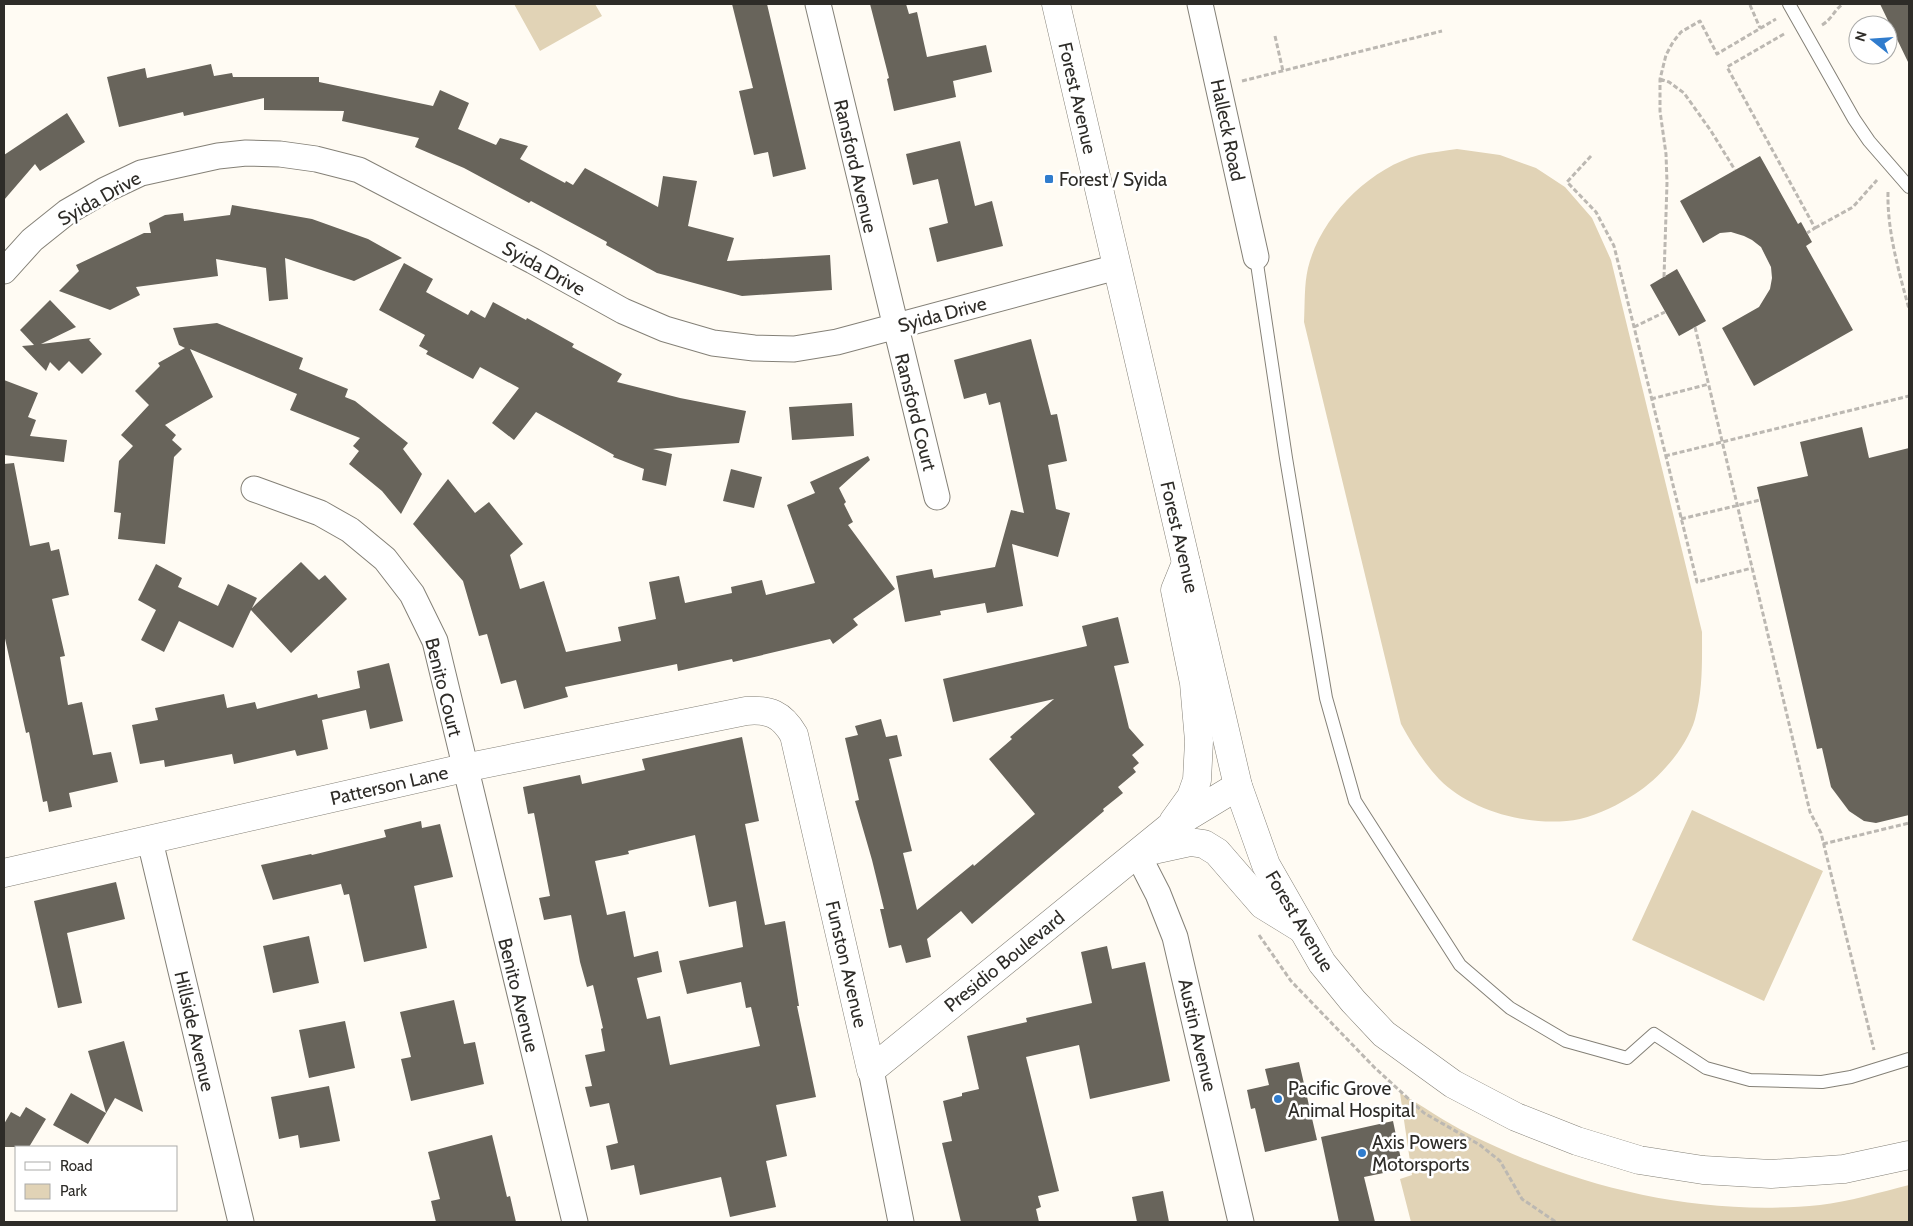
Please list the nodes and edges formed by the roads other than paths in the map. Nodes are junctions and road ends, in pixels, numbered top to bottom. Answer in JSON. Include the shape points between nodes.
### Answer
{"nodes":[{"id":1,"x":818,"y":4,"type":"edge"},
{"id":2,"x":1056,"y":4,"type":"edge"},
{"id":3,"x":1200,"y":4,"type":"edge"},
{"id":4,"x":1789,"y":4,"type":"edge"},
{"id":5,"x":1909,"y":187,"type":"edge"},
{"id":6,"x":1256,"y":257,"type":"joint"},
{"id":7,"x":1117,"y":267,"type":"junction"},
{"id":8,"x":4,"y":271,"type":"edge"},
{"id":9,"x":895,"y":328,"type":"junction"},
{"id":10,"x":254,"y":489,"type":"dead end"},
{"id":11,"x":937,"y":497,"type":"dead end"},
{"id":12,"x":1186,"y":562,"type":"junction"},
{"id":13,"x":775,"y":714,"type":"joint"},
{"id":14,"x":464,"y":768,"type":"junction"},
{"id":15,"x":1238,"y":786,"type":"junction"},
{"id":16,"x":1167,"y":829,"type":"junction"},
{"id":17,"x":150,"y":841,"type":"junction"},
{"id":18,"x":1137,"y":853,"type":"junction"},
{"id":19,"x":4,"y":873,"type":"edge"},
{"id":20,"x":1302,"y":929,"type":"junction"},
{"id":21,"x":1909,"y":1059,"type":"edge"},
{"id":22,"x":871,"y":1070,"type":"junction"},
{"id":23,"x":1909,"y":1154,"type":"edge"},
{"id":24,"x":241,"y":1222,"type":"edge"},
{"id":25,"x":575,"y":1222,"type":"edge"},
{"id":26,"x":901,"y":1222,"type":"edge"},
{"id":27,"x":1242,"y":1222,"type":"edge"}],
"edges":[{"from":1,"to":9,"type":"street","name":"Ransford Avenue"},
{"from":2,"to":7,"type":"street","name":"Forest Avenue"},
{"from":3,"to":6,"type":"street","name":"Halleck Road"},
{"from":4,"to":5,"type":"lane","via":[[1854,119]]},
{"from":6,"to":21,"type":"lane","via":[[1326,698],[1355,801],[1460,965],[1510,1008],[1566,1040],[1627,1058],[1654,1034],[1706,1068],[1750,1080],[1822,1082],[1878,1070]]},
{"from":7,"to":9,"type":"street","name":"Syida Drive"},
{"from":7,"to":12,"type":"street","name":"Forest Avenue"},
{"from":8,"to":9,"type":"street","name":"Syida Drive","via":[[32,240],[67,212],[141,173],[218,156],[280,154],[360,170],[623,311],[665,329],[713,343],[794,348]]},
{"from":9,"to":11,"type":"street","name":"Ransford Court"},
{"from":10,"to":14,"type":"street","name":"Benito Court","via":[[320,513],[350,530],[385,559],[412,594],[435,641]]},
{"from":12,"to":15,"type":"street","name":"Forest Avenue"},
{"from":12,"to":16,"type":"street","via":[[1175,590],[1194,684],[1199,741],[1197,780],[1191,797]]},
{"from":13,"to":14,"type":"street","name":"Patterson Lane","via":[[746,710]]},
{"from":13,"to":22,"type":"street","name":"Funston Avenue","via":[[784,718],[794,735]]},
{"from":14,"to":17,"type":"street","name":"Patterson Lane"},
{"from":14,"to":25,"type":"street","name":"Benito Avenue"},
{"from":15,"to":16,"type":"street","name":"Presidio Boulevard"},
{"from":15,"to":20,"type":"street","name":"Forest Avenue","via":[[1266,865]]},
{"from":16,"to":18,"type":"street","name":"Presidio Boulevard"},
{"from":17,"to":19,"type":"street","name":"Patterson Lane"},
{"from":17,"to":24,"type":"street","name":"Hillside Avenue"},
{"from":18,"to":20,"type":"street","name":"Presidio Boulevard","via":[[1190,842],[1204,844],[1217,852],[1263,904]]},
{"from":18,"to":22,"type":"street","name":"Presidio Boulevard"},
{"from":18,"to":27,"type":"street","name":"Austin Avenue","via":[[1175,937]]},
{"from":20,"to":23,"type":"street","name":"Forest Avenue","via":[[1322,963],[1384,1034],[1453,1084],[1516,1117],[1577,1141],[1639,1160],[1703,1170],[1770,1174],[1844,1169]]},
{"from":22,"to":26,"type":"street","name":"Funston Avenue"}]}
